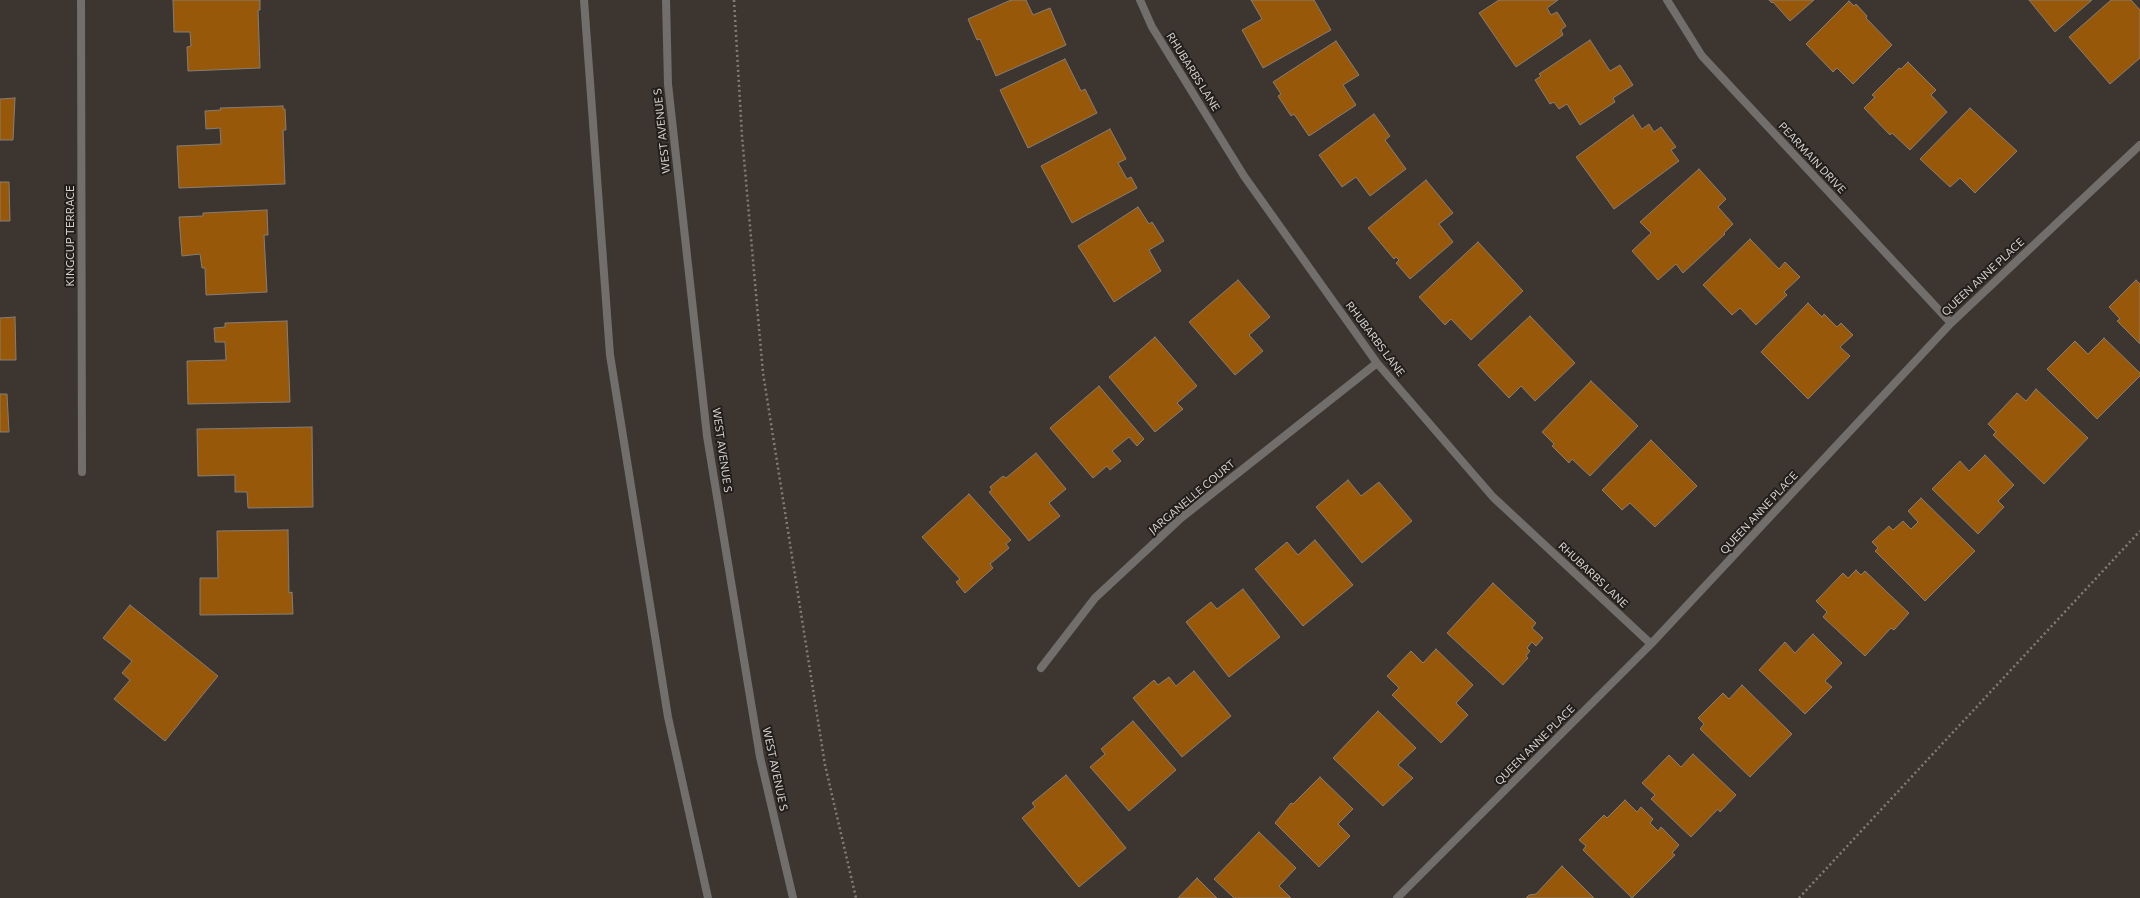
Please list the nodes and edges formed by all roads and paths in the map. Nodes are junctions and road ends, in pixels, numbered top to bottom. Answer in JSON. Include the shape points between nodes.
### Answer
{"nodes":[{"id":1,"x":81,"y":0,"type":"edge"},
{"id":2,"x":584,"y":0,"type":"edge"},
{"id":3,"x":666,"y":0,"type":"edge"},
{"id":4,"x":734,"y":0,"type":"edge"},
{"id":5,"x":1140,"y":0,"type":"edge"},
{"id":6,"x":1667,"y":0,"type":"edge"},
{"id":7,"x":2140,"y":145,"type":"edge"},
{"id":8,"x":1951,"y":323,"type":"junction"},
{"id":9,"x":1377,"y":363,"type":"junction"},
{"id":10,"x":82,"y":472,"type":"dead end"},
{"id":11,"x":2140,"y":531,"type":"edge"},
{"id":12,"x":1652,"y":644,"type":"junction"},
{"id":13,"x":1041,"y":668,"type":"dead end"},
{"id":14,"x":708,"y":898,"type":"edge"},
{"id":15,"x":793,"y":898,"type":"edge"},
{"id":16,"x":856,"y":898,"type":"edge"},
{"id":17,"x":1397,"y":898,"type":"edge"},
{"id":18,"x":1799,"y":898,"type":"edge"}],
"edges":[{"from":1,"to":10,"type":"street","name":"KINGCUP TERRACE"},
{"from":2,"to":14,"type":"street","via":[[610,355],[668,717]]},
{"from":3,"to":15,"type":"street","name":"WEST AVENUE S","via":[[668,84],[707,436],[760,757]]},
{"from":4,"to":16,"type":"path","via":[[742,136],[763,373],[825,765]]},
{"from":5,"to":9,"type":"street","name":"RHUBARBS LANE","via":[[1152,27],[1244,176]]},
{"from":6,"to":8,"type":"street","name":"PEARMAIN DRIVE","via":[[1702,56]]},
{"from":7,"to":8,"type":"street","name":"QUEEN ANNE PLACE"},
{"from":8,"to":12,"type":"street","name":"QUEEN ANNE PLACE"},
{"from":9,"to":12,"type":"street","name":"RHUBARBS LANE","via":[[1493,497]]},
{"from":9,"to":13,"type":"street","name":"JARGANELLE COURT","via":[[1181,518],[1095,598]]},
{"from":11,"to":18,"type":"path"},
{"from":12,"to":17,"type":"street","name":"QUEEN ANNE PLACE"}]}
